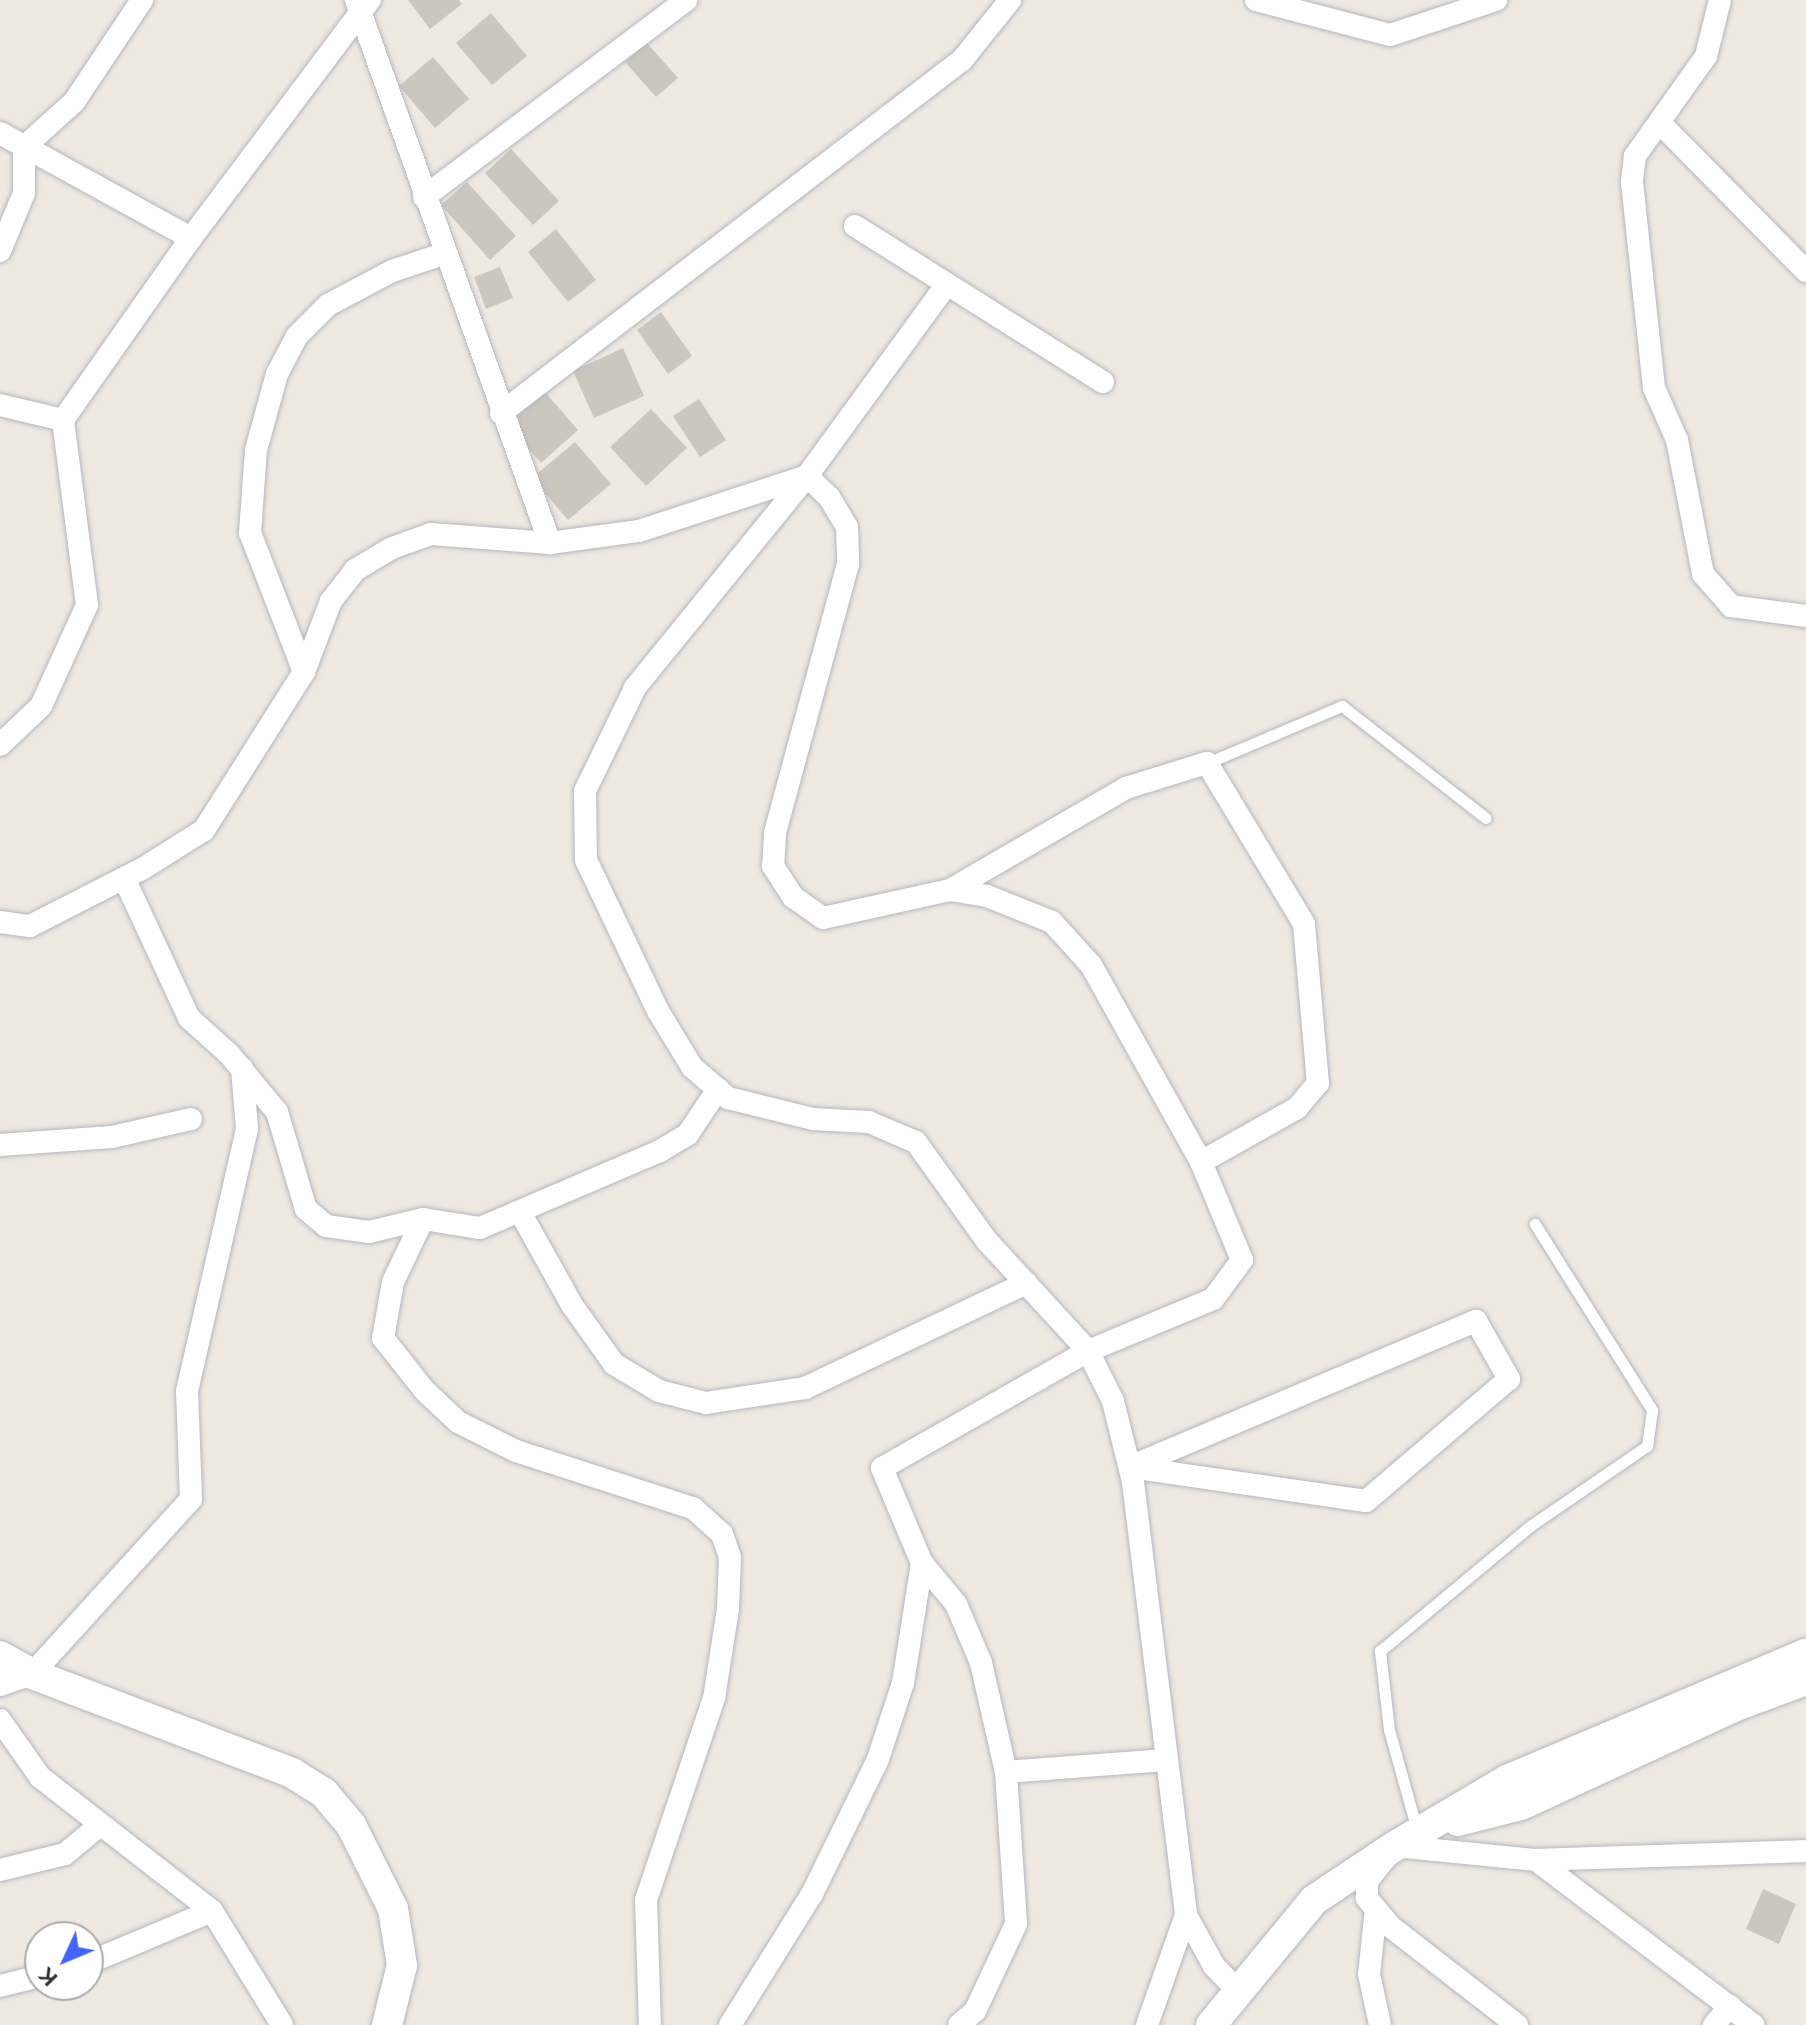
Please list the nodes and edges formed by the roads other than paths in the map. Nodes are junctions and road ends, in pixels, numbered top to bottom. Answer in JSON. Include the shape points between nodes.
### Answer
{"nodes":[{"id":1,"x":142,"y":0,"type":"edge"},
{"id":2,"x":686,"y":0,"type":"edge"},
{"id":3,"x":1010,"y":0,"type":"edge"},
{"id":4,"x":1256,"y":0,"type":"edge"},
{"id":5,"x":1496,"y":0,"type":"edge"},
{"id":6,"x":1720,"y":0,"type":"edge"},
{"id":7,"x":362,"y":3,"type":"edge"},
{"id":8,"x":1660,"y":123,"type":"junction"},
{"id":9,"x":0,"y":133,"type":"edge"},
{"id":10,"x":24,"y":147,"type":"junction"},
{"id":11,"x":424,"y":197,"type":"junction"},
{"id":12,"x":855,"y":226,"type":"dead end"},
{"id":13,"x":191,"y":238,"type":"junction"},
{"id":14,"x":2,"y":242,"type":"edge"},
{"id":15,"x":443,"y":254,"type":"junction"},
{"id":16,"x":1806,"y":271,"type":"edge"},
{"id":17,"x":947,"y":284,"type":"junction"},
{"id":18,"x":1103,"y":382,"type":"dead end"},
{"id":19,"x":0,"y":405,"type":"edge"},
{"id":20,"x":501,"y":413,"type":"junction"},
{"id":21,"x":63,"y":420,"type":"junction"},
{"id":22,"x":807,"y":476,"type":"junction"},
{"id":23,"x":550,"y":543,"type":"junction"},
{"id":24,"x":1806,"y":616,"type":"edge"},
{"id":25,"x":304,"y":672,"type":"junction"},
{"id":26,"x":0,"y":745,"type":"edge"},
{"id":27,"x":1207,"y":763,"type":"junction"},
{"id":28,"x":1486,"y":818,"type":"dead end"},
{"id":29,"x":124,"y":878,"type":"junction"},
{"id":30,"x":950,"y":890,"type":"junction"},
{"id":31,"x":0,"y":922,"type":"edge"},
{"id":32,"x":242,"y":1068,"type":"junction"},
{"id":33,"x":718,"y":1089,"type":"junction"},
{"id":34,"x":191,"y":1119,"type":"dead end"},
{"id":35,"x":0,"y":1145,"type":"edge"},
{"id":36,"x":1201,"y":1162,"type":"junction"},
{"id":37,"x":520,"y":1212,"type":"junction"},
{"id":38,"x":423,"y":1219,"type":"junction"},
{"id":39,"x":1535,"y":1224,"type":"dead end"},
{"id":40,"x":1026,"y":1283,"type":"junction"},
{"id":41,"x":1088,"y":1351,"type":"junction"},
{"id":42,"x":1130,"y":1467,"type":"junction"},
{"id":43,"x":922,"y":1563,"type":"junction"},
{"id":44,"x":1806,"y":1654,"type":"edge"},
{"id":45,"x":0,"y":1656,"type":"edge"},
{"id":46,"x":32,"y":1674,"type":"junction"},
{"id":47,"x":1806,"y":1680,"type":"edge"},
{"id":48,"x":0,"y":1685,"type":"edge"},
{"id":49,"x":0,"y":1720,"type":"edge"},
{"id":50,"x":1165,"y":1760,"type":"junction"},
{"id":51,"x":1006,"y":1772,"type":"junction"},
{"id":52,"x":100,"y":1825,"type":"junction"},
{"id":53,"x":1415,"y":1836,"type":"junction"},
{"id":54,"x":1806,"y":1851,"type":"edge"},
{"id":55,"x":1536,"y":1860,"type":"junction"},
{"id":56,"x":0,"y":1870,"type":"edge"},
{"id":57,"x":1376,"y":1909,"type":"junction"},
{"id":58,"x":212,"y":1911,"type":"junction"},
{"id":59,"x":1186,"y":1915,"type":"junction"},
{"id":60,"x":104,"y":1956,"type":"edge"},
{"id":61,"x":24,"y":1980,"type":"edge"},
{"id":62,"x":0,"y":1986,"type":"edge"},
{"id":63,"x":1240,"y":1993,"type":"junction"},
{"id":64,"x":1730,"y":2006,"type":"junction"},
{"id":65,"x":282,"y":2025,"type":"edge"},
{"id":66,"x":387,"y":2025,"type":"edge"},
{"id":67,"x":650,"y":2025,"type":"edge"},
{"id":68,"x":730,"y":2025,"type":"edge"},
{"id":69,"x":959,"y":2025,"type":"edge"},
{"id":70,"x":1147,"y":2025,"type":"edge"},
{"id":71,"x":1211,"y":2025,"type":"edge"},
{"id":72,"x":1380,"y":2025,"type":"edge"},
{"id":73,"x":1517,"y":2025,"type":"edge"},
{"id":74,"x":1714,"y":2025,"type":"edge"},
{"id":75,"x":1753,"y":2025,"type":"edge"}],
"edges":[{"from":1,"to":10,"type":"street","via":[[74,102]]},
{"from":2,"to":11,"type":"street"},
{"from":3,"to":20,"type":"street","via":[[962,60]]},
{"from":4,"to":5,"type":"street","via":[[1390,35]]},
{"from":6,"to":8,"type":"street","via":[[1706,56]]},
{"from":7,"to":11,"type":"street"},
{"from":7,"to":13,"type":"street"},
{"from":8,"to":16,"type":"street"},
{"from":8,"to":24,"type":"street","via":[[1635,156],[1632,182],[1654,388],[1677,440],[1703,574],[1731,606]]},
{"from":9,"to":10,"type":"street"},
{"from":10,"to":13,"type":"street"},
{"from":10,"to":14,"type":"street","via":[[24,193]]},
{"from":11,"to":15,"type":"street"},
{"from":12,"to":17,"type":"street"},
{"from":13,"to":21,"type":"street"},
{"from":15,"to":20,"type":"street"},
{"from":15,"to":25,"type":"street","via":[[392,271],[328,305],[297,336],[277,374],[256,450],[250,533]]},
{"from":17,"to":18,"type":"street"},
{"from":17,"to":22,"type":"street"},
{"from":19,"to":21,"type":"street"},
{"from":20,"to":23,"type":"street"},
{"from":21,"to":26,"type":"street","via":[[87,605],[41,706]]},
{"from":22,"to":23,"type":"street","via":[[639,531]]},
{"from":22,"to":30,"type":"street","via":[[829,497],[847,527],[848,564],[775,833],[773,866],[793,897],[823,918]]},
{"from":22,"to":33,"type":"street","via":[[635,688],[585,791],[586,860],[658,1011],[692,1067]]},
{"from":23,"to":25,"type":"street","via":[[431,534],[392,548],[355,570],[331,601]]},
{"from":25,"to":29,"type":"street","via":[[204,830]]},
{"from":27,"to":28,"type":"lane","via":[[1342,706]]},
{"from":27,"to":30,"type":"street","via":[[1126,788]]},
{"from":27,"to":36,"type":"street","via":[[1304,924],[1318,1083],[1297,1108],[1275,1123]]},
{"from":29,"to":31,"type":"street","via":[[30,926]]},
{"from":29,"to":32,"type":"street","via":[[189,1018]]},
{"from":30,"to":36,"type":"street","via":[[987,896],[1052,922],[1091,965]]},
{"from":32,"to":38,"type":"street","via":[[277,1112],[306,1209],[326,1226],[369,1232]]},
{"from":32,"to":46,"type":"street","via":[[247,1128],[187,1391],[191,1499]]},
{"from":33,"to":37,"type":"street","via":[[688,1134]]},
{"from":33,"to":40,"type":"street","via":[[728,1098],[813,1119],[869,1122],[916,1142],[987,1241]]},
{"from":34,"to":35,"type":"street","via":[[112,1137]]},
{"from":36,"to":41,"type":"street","via":[[1242,1260],[1230,1283],[1213,1299]]},
{"from":37,"to":38,"type":"street","via":[[480,1228]]},
{"from":37,"to":40,"type":"street","via":[[572,1305],[614,1364],[659,1391],[706,1403],[805,1388]]},
{"from":38,"to":67,"type":"street","via":[[393,1282],[383,1338],[424,1390],[458,1422],[516,1451],[693,1508],[722,1534],[730,1557],[714,1698],[646,1900]]},
{"from":39,"to":53,"type":"lane","via":[[1652,1410],[1647,1446],[1530,1526],[1380,1651],[1389,1730]]},
{"from":40,"to":41,"type":"street"},
{"from":41,"to":42,"type":"street","via":[[1113,1401]]},
{"from":41,"to":43,"type":"street","via":[[882,1468]]},
{"from":42,"to":42,"type":"street","via":[[1476,1321],[1509,1379],[1366,1501]]},
{"from":42,"to":50,"type":"street"},
{"from":43,"to":51,"type":"street","via":[[956,1604],[981,1663]]},
{"from":43,"to":68,"type":"street","via":[[903,1683],[878,1759],[812,1894]]},
{"from":44,"to":53,"type":"main road","via":[[1507,1780]]},
{"from":45,"to":46,"type":"main road"},
{"from":46,"to":48,"type":"street"},
{"from":46,"to":66,"type":"main road","via":[[292,1773],[324,1793],[351,1825],[393,1909],[402,1965]]},
{"from":47,"to":53,"type":"main road","via":[[1736,1706],[1521,1805]]},
{"from":49,"to":52,"type":"street","via":[[40,1777]]},
{"from":50,"to":51,"type":"street"},
{"from":50,"to":59,"type":"street"},
{"from":51,"to":69,"type":"street","via":[[1016,1924],[975,2011]]},
{"from":52,"to":56,"type":"street","via":[[65,1854]]},
{"from":52,"to":58,"type":"street"},
{"from":53,"to":55,"type":"street"},
{"from":53,"to":57,"type":"street","via":[[1367,1881],[1367,1898]]},
{"from":53,"to":63,"type":"main road","via":[[1314,1900]]},
{"from":54,"to":55,"type":"street"},
{"from":55,"to":64,"type":"street"},
{"from":57,"to":72,"type":"street","via":[[1369,1974]]},
{"from":57,"to":73,"type":"street","via":[[1391,1927]]},
{"from":58,"to":60,"type":"street"},
{"from":58,"to":65,"type":"street"},
{"from":59,"to":63,"type":"street","via":[[1214,1966]]},
{"from":59,"to":70,"type":"street"},
{"from":61,"to":62,"type":"street"},
{"from":63,"to":71,"type":"main road"},
{"from":64,"to":74,"type":"street"},
{"from":64,"to":75,"type":"street"}]}
